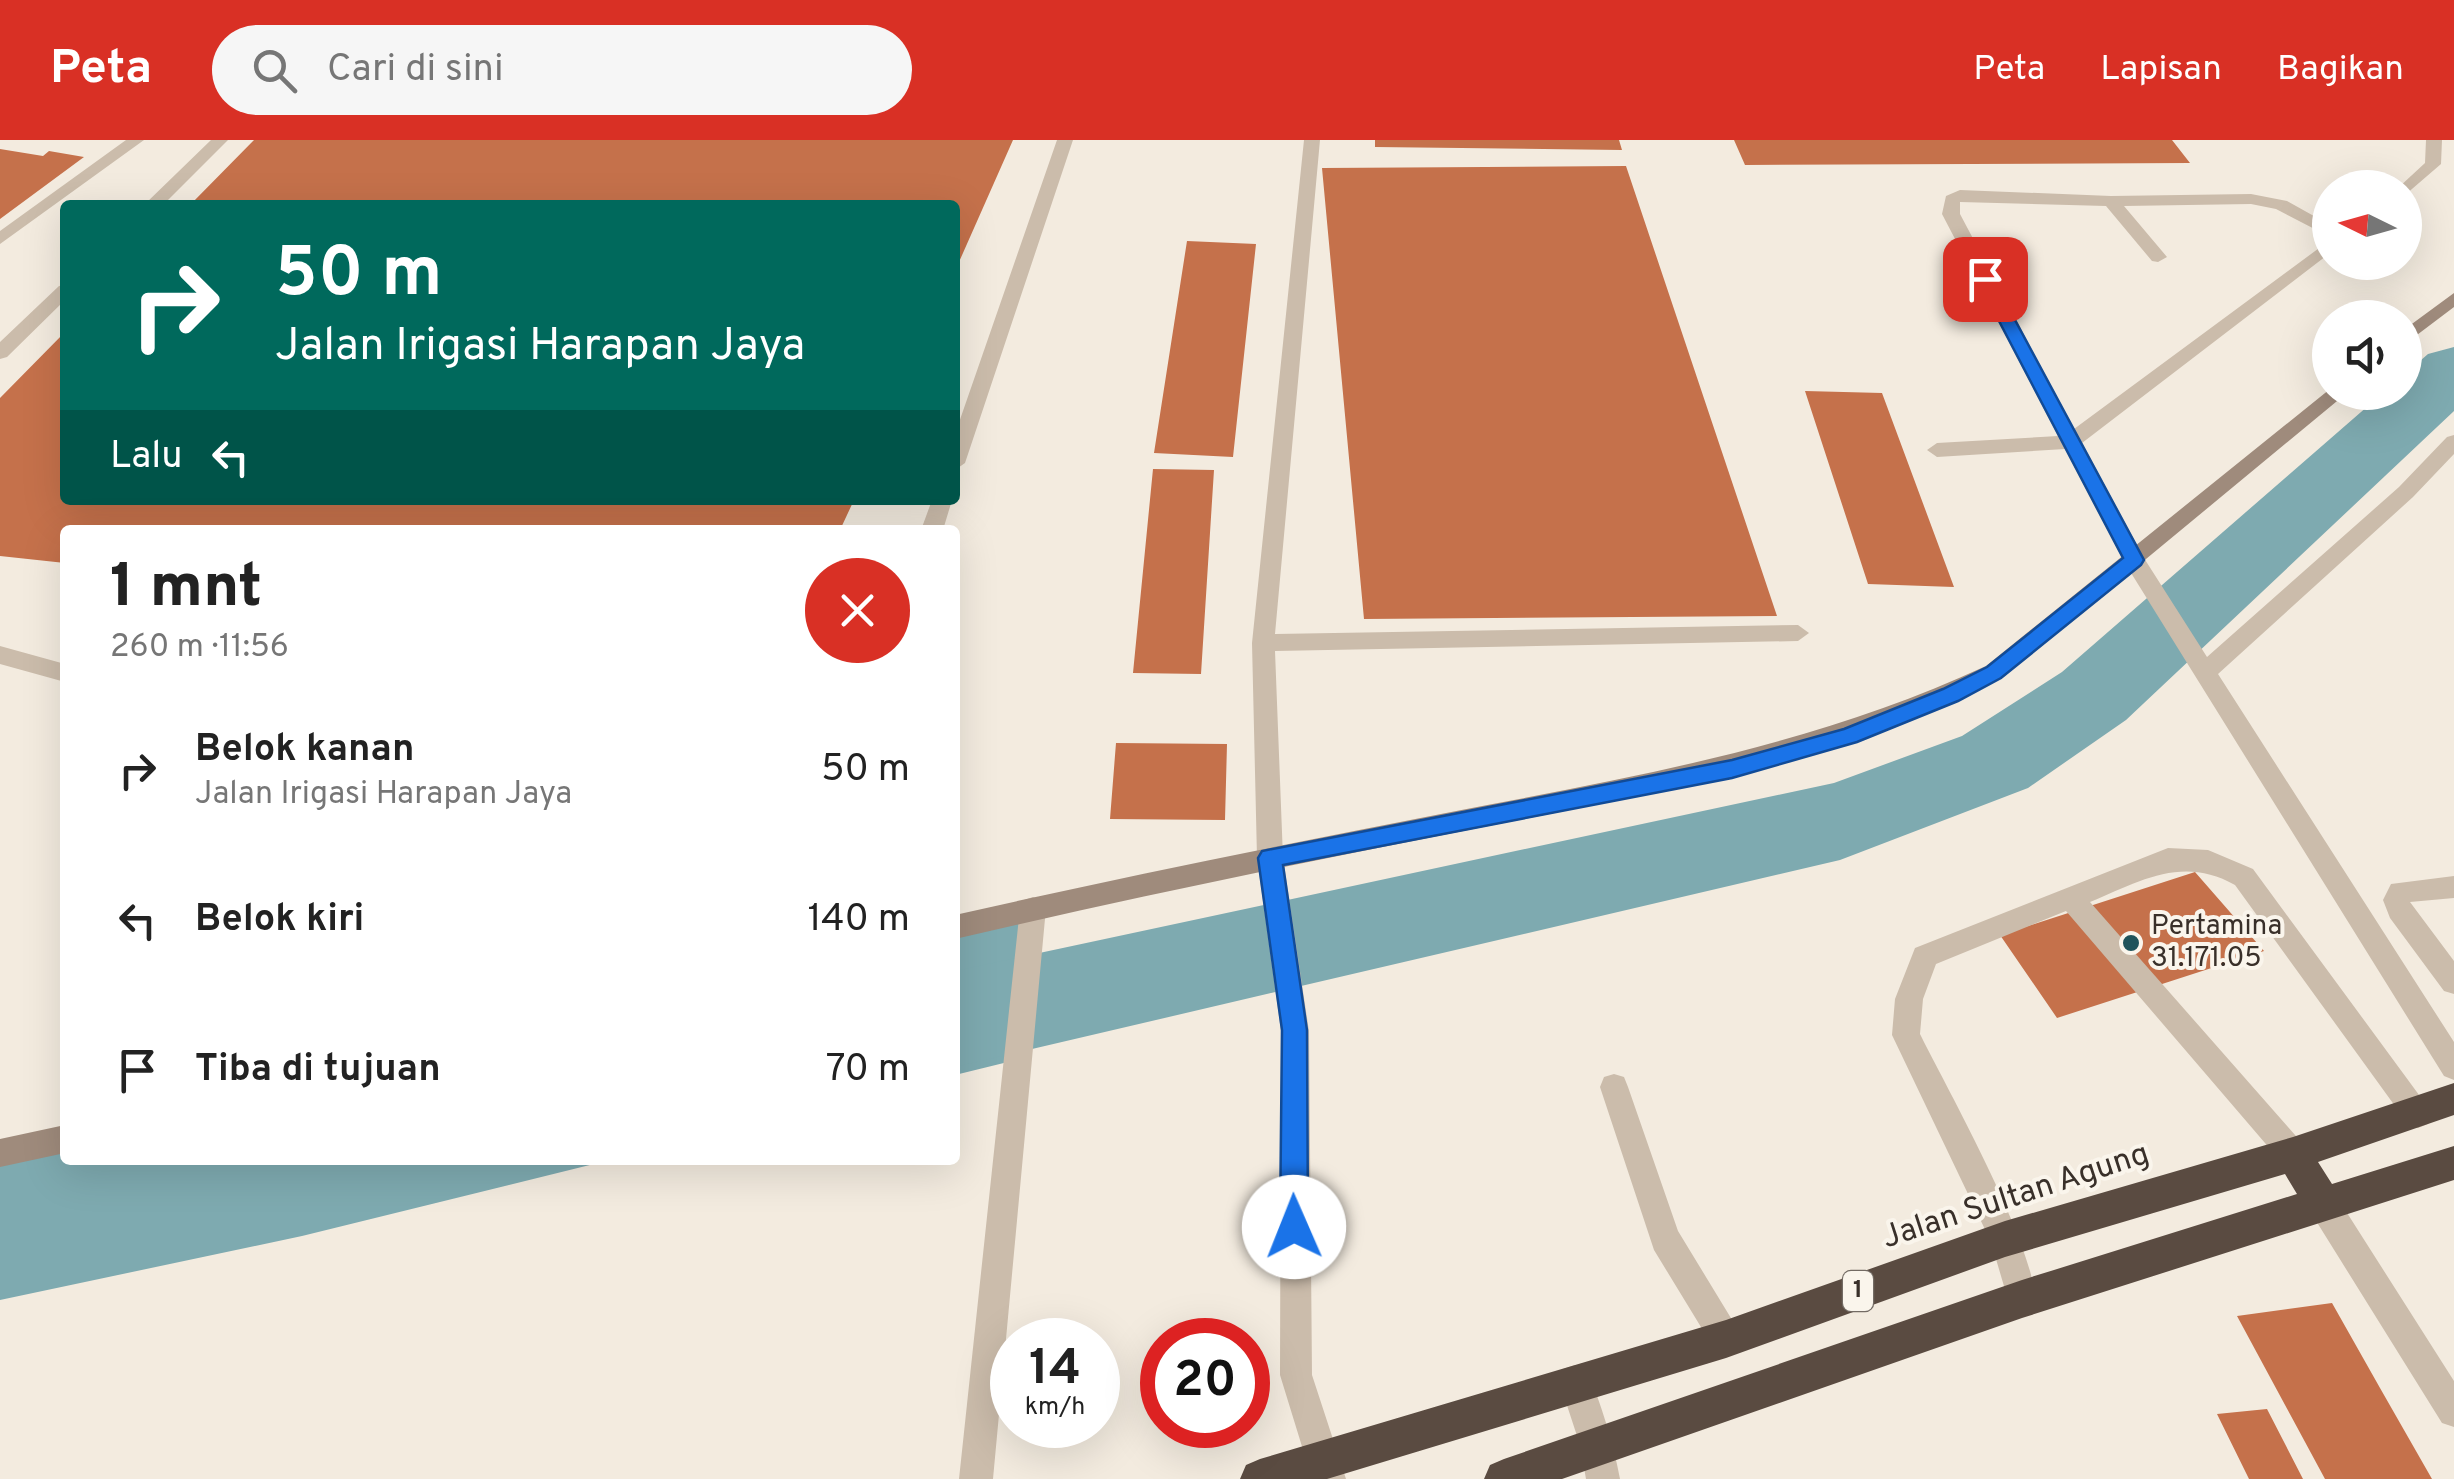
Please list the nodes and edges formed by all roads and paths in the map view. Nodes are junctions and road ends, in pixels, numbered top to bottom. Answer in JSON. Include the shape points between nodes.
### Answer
{"nodes":[{"id":1,"x":136,"y":140,"type":"edge"},
{"id":2,"x":220,"y":140,"type":"edge"},
{"id":3,"x":1065,"y":140,"type":"edge"},
{"id":4,"x":1312,"y":140,"type":"edge"},
{"id":5,"x":2434,"y":140,"type":"edge"},
{"id":6,"x":2422,"y":174,"type":"edge"},
{"id":7,"x":158,"y":200,"type":"edge"},
{"id":8,"x":2111,"y":201,"type":"junction"},
{"id":9,"x":2312,"y":223,"type":"edge"},
{"id":10,"x":0,"y":239,"type":"edge"},
{"id":11,"x":2158,"y":257,"type":"dead end"},
{"id":12,"x":2312,"y":259,"type":"edge"},
{"id":13,"x":60,"y":295,"type":"edge"},
{"id":14,"x":2454,"y":298,"type":"edge"},
{"id":15,"x":2422,"y":324,"type":"edge"},
{"id":16,"x":0,"y":353,"type":"edge"},
{"id":17,"x":2316,"y":410,"type":"edge"},
{"id":18,"x":2070,"y":442,"type":"junction"},
{"id":19,"x":2454,"y":442,"type":"edge"},
{"id":20,"x":960,"y":448,"type":"edge"},
{"id":21,"x":1937,"y":450,"type":"dead end"},
{"id":22,"x":2134,"y":560,"type":"junction"},
{"id":23,"x":1798,"y":633,"type":"dead end"},
{"id":24,"x":1263,"y":643,"type":"junction"},
{"id":25,"x":0,"y":655,"type":"edge"},
{"id":26,"x":60,"y":671,"type":"edge"},
{"id":27,"x":2204,"y":673,"type":"junction"},
{"id":28,"x":1270,"y":858,"type":"junction"},
{"id":29,"x":2454,"y":886,"type":"edge"},
{"id":30,"x":2071,"y":898,"type":"junction"},
{"id":31,"x":1033,"y":908,"type":"junction"},
{"id":32,"x":960,"y":926,"type":"edge"},
{"id":33,"x":2454,"y":982,"type":"edge"},
{"id":34,"x":2454,"y":1068,"type":"edge"},
{"id":35,"x":1614,"y":1087,"type":"dead end"},
{"id":36,"x":2454,"y":1098,"type":"edge"},
{"id":37,"x":2418,"y":1114,"type":"junction"},
{"id":38,"x":60,"y":1140,"type":"edge"},
{"id":39,"x":0,"y":1153,"type":"edge"},
{"id":40,"x":2293,"y":1154,"type":"junction"},
{"id":41,"x":2454,"y":1164,"type":"edge"},
{"id":42,"x":2324,"y":1205,"type":"junction"},
{"id":43,"x":2005,"y":1238,"type":"junction"},
{"id":44,"x":2022,"y":1299,"type":"junction"},
{"id":45,"x":1726,"y":1339,"type":"junction"},
{"id":46,"x":1575,"y":1382,"type":"junction"},
{"id":47,"x":2454,"y":1411,"type":"edge"},
{"id":48,"x":1600,"y":1462,"type":"edge"},
{"id":49,"x":1327,"y":1469,"type":"edge"},
{"id":50,"x":976,"y":1479,"type":"edge"},
{"id":51,"x":1260,"y":1479,"type":"edge"},
{"id":52,"x":1504,"y":1479,"type":"edge"}],
"edges":[{"from":1,"to":10,"type":"street"},
{"from":2,"to":7,"type":"street"},
{"from":3,"to":20,"type":"street"},
{"from":4,"to":24,"type":"street"},
{"from":5,"to":6,"type":"street","via":[[2433,164]]},
{"from":8,"to":9,"type":"street","via":[[2268,201]]},
{"from":8,"to":11,"type":"street"},
{"from":8,"to":18,"type":"street","via":[[1960,195],[1950,207]]},
{"from":12,"to":18,"type":"street"},
{"from":13,"to":16,"type":"street"},
{"from":14,"to":15,"type":"street"},
{"from":17,"to":22,"type":"street"},
{"from":18,"to":21,"type":"street"},
{"from":18,"to":22,"type":"street"},
{"from":19,"to":27,"type":"street"},
{"from":22,"to":27,"type":"street"},
{"from":22,"to":28,"type":"street","via":[[1994,672],[1849,736],[1732,769]]},
{"from":23,"to":24,"type":"street"},
{"from":24,"to":28,"type":"street"},
{"from":25,"to":26,"type":"street"},
{"from":27,"to":34,"type":"street"},
{"from":28,"to":31,"type":"street"},
{"from":28,"to":49,"type":"street","via":[[1295,1030],[1296,1375]]},
{"from":29,"to":33,"type":"street","via":[[2400,892],[2396,900]]},
{"from":30,"to":37,"type":"street","via":[[2168,858],[2204,858],[2244,876]]},
{"from":30,"to":40,"type":"street"},
{"from":30,"to":43,"type":"street","via":[[1924,956],[1909,999],[1906,1034]]},
{"from":31,"to":32,"type":"street"},
{"from":31,"to":50,"type":"street"},
{"from":35,"to":45,"type":"street","via":[[1665,1239]]},
{"from":36,"to":37,"type":"highway","name":"Jalan Sultan Agung","number":"1"},
{"from":37,"to":40,"type":"highway","name":"Jalan Sultan Agung","number":"1"},
{"from":38,"to":39,"type":"street"},
{"from":40,"to":42,"type":"highway"},
{"from":40,"to":43,"type":"highway","name":"Jalan Sultan Agung","number":"1"},
{"from":41,"to":42,"type":"highway","number":"1"},
{"from":42,"to":44,"type":"highway","number":"1"},
{"from":42,"to":47,"type":"street"},
{"from":43,"to":44,"type":"street"},
{"from":43,"to":45,"type":"highway","name":"Jalan Sultan Agung","number":"1"},
{"from":44,"to":48,"type":"highway","number":"1"},
{"from":45,"to":46,"type":"highway","name":"Jalan Sultan Agung","number":"1"},
{"from":46,"to":48,"type":"street"},
{"from":46,"to":49,"type":"highway","name":"Jalan Sultan Agung","number":"1"},
{"from":48,"to":52,"type":"highway","number":"1"},
{"from":49,"to":51,"type":"highway","name":"Jalan Sultan Agung","number":"1"}]}
